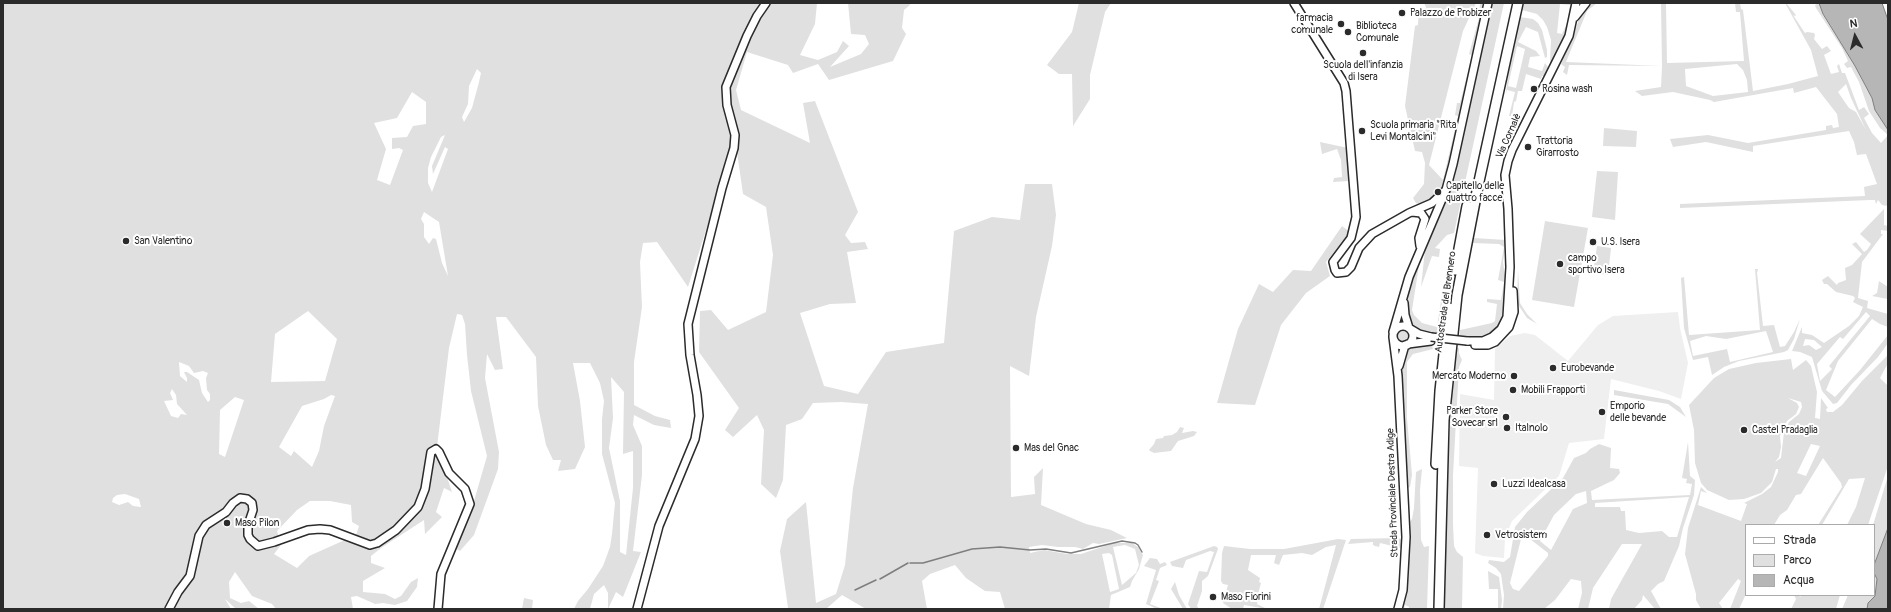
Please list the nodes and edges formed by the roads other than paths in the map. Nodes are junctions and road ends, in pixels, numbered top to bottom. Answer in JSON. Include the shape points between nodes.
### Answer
{"nodes":[{"id":1,"x":766,"y":3,"type":"edge"},
{"id":2,"x":1294,"y":3,"type":"edge"},
{"id":3,"x":1488,"y":3,"type":"edge"},
{"id":4,"x":1512,"y":3,"type":"edge"},
{"id":5,"x":1518,"y":3,"type":"edge"},
{"id":6,"x":1576,"y":3,"type":"edge"},
{"id":7,"x":1586,"y":3,"type":"edge"},
{"id":8,"x":1573,"y":21,"type":"junction"},
{"id":9,"x":1446,"y":190,"type":"junction"},
{"id":10,"x":1422,"y":207,"type":"junction"},
{"id":11,"x":1409,"y":213,"type":"junction"},
{"id":12,"x":1436,"y":215,"type":"junction"},
{"id":13,"x":1420,"y":248,"type":"junction"},
{"id":14,"x":1405,"y":292,"type":"junction"},
{"id":15,"x":1409,"y":328,"type":"junction"},
{"id":16,"x":1393,"y":334,"type":"junction"},
{"id":17,"x":1431,"y":339,"type":"junction"},
{"id":18,"x":1406,"y":344,"type":"junction"},
{"id":19,"x":1398,"y":376,"type":"junction"},
{"id":20,"x":170,"y":609,"type":"edge"},
{"id":21,"x":438,"y":609,"type":"edge"},
{"id":22,"x":637,"y":609,"type":"edge"},
{"id":23,"x":1398,"y":609,"type":"edge"},
{"id":24,"x":1432,"y":609,"type":"edge"},
{"id":25,"x":1439,"y":609,"type":"edge"}],
"edges":[{"from":1,"to":22,"type":"street","via":[[747,36],[726,87],[727,105],[735,135],[734,148],[688,324],[699,416],[694,439],[659,526]]},
{"from":2,"to":11,"type":"street","via":[[1344,83],[1346,91],[1356,217],[1351,238],[1333,262],[1337,273],[1346,272],[1351,267],[1360,248],[1372,234]]},
{"from":3,"to":9,"type":"street","name":"Strada Provinciale Destra Adige"},
{"from":4,"to":24,"type":"highway","name":"Autostrada del Brennero","via":[[1459,244],[1445,336],[1437,441]]},
{"from":5,"to":25,"type":"highway","name":"Autostrada del Brennero","via":[[1473,208],[1457,295],[1444,420]]},
{"from":6,"to":8,"type":"street"},
{"from":7,"to":8,"type":"street"},
{"from":8,"to":17,"type":"street","name":"Via Cornalè","bridge":true,"via":[[1569,36],[1508,161],[1505,175],[1510,267],[1509,306],[1503,325],[1487,339],[1466,343]]},
{"from":9,"to":10,"type":"street","via":[[1436,200]]},
{"from":9,"to":12,"type":"street","name":"Strada Provinciale Destra Adige"},
{"from":10,"to":11,"type":"street"},
{"from":10,"to":12,"type":"street","via":[[1430,208]]},
{"from":11,"to":13,"type":"street","via":[[1424,216],[1419,238]]},
{"from":12,"to":13,"type":"street","name":"Strada Provinciale Destra Adige"},
{"from":13,"to":14,"type":"street","name":"Strada Provinciale Destra Adige"},
{"from":14,"to":15,"type":"street","name":"Strada Provinciale Destra Adige","via":[[1404,312]]},
{"from":14,"to":16,"type":"street","name":"Strada Provinciale Destra Adige"},
{"from":15,"to":16,"type":"street","via":[[1396,328]]},
{"from":15,"to":17,"type":"street"},
{"from":15,"to":18,"type":"street","via":[[1412,337]]},
{"from":16,"to":18,"type":"street","via":[[1398,344]]},
{"from":16,"to":19,"type":"street","name":"Strada Provinciale Destra Adige"},
{"from":17,"to":18,"type":"street"},
{"from":18,"to":19,"type":"street","name":"Strada Provinciale Destra Adige"},
{"from":19,"to":23,"type":"street","name":"Strada Provinciale Destra Adige","via":[[1406,537],[1403,590]]},
{"from":20,"to":21,"type":"street","via":[[190,576],[202,530],[240,498],[252,503],[248,535],[258,546],[308,530],[320,529],[330,530],[370,545],[396,530],[418,506],[425,489],[431,452],[436,449],[449,473],[468,494],[470,504],[441,574]]}]}
